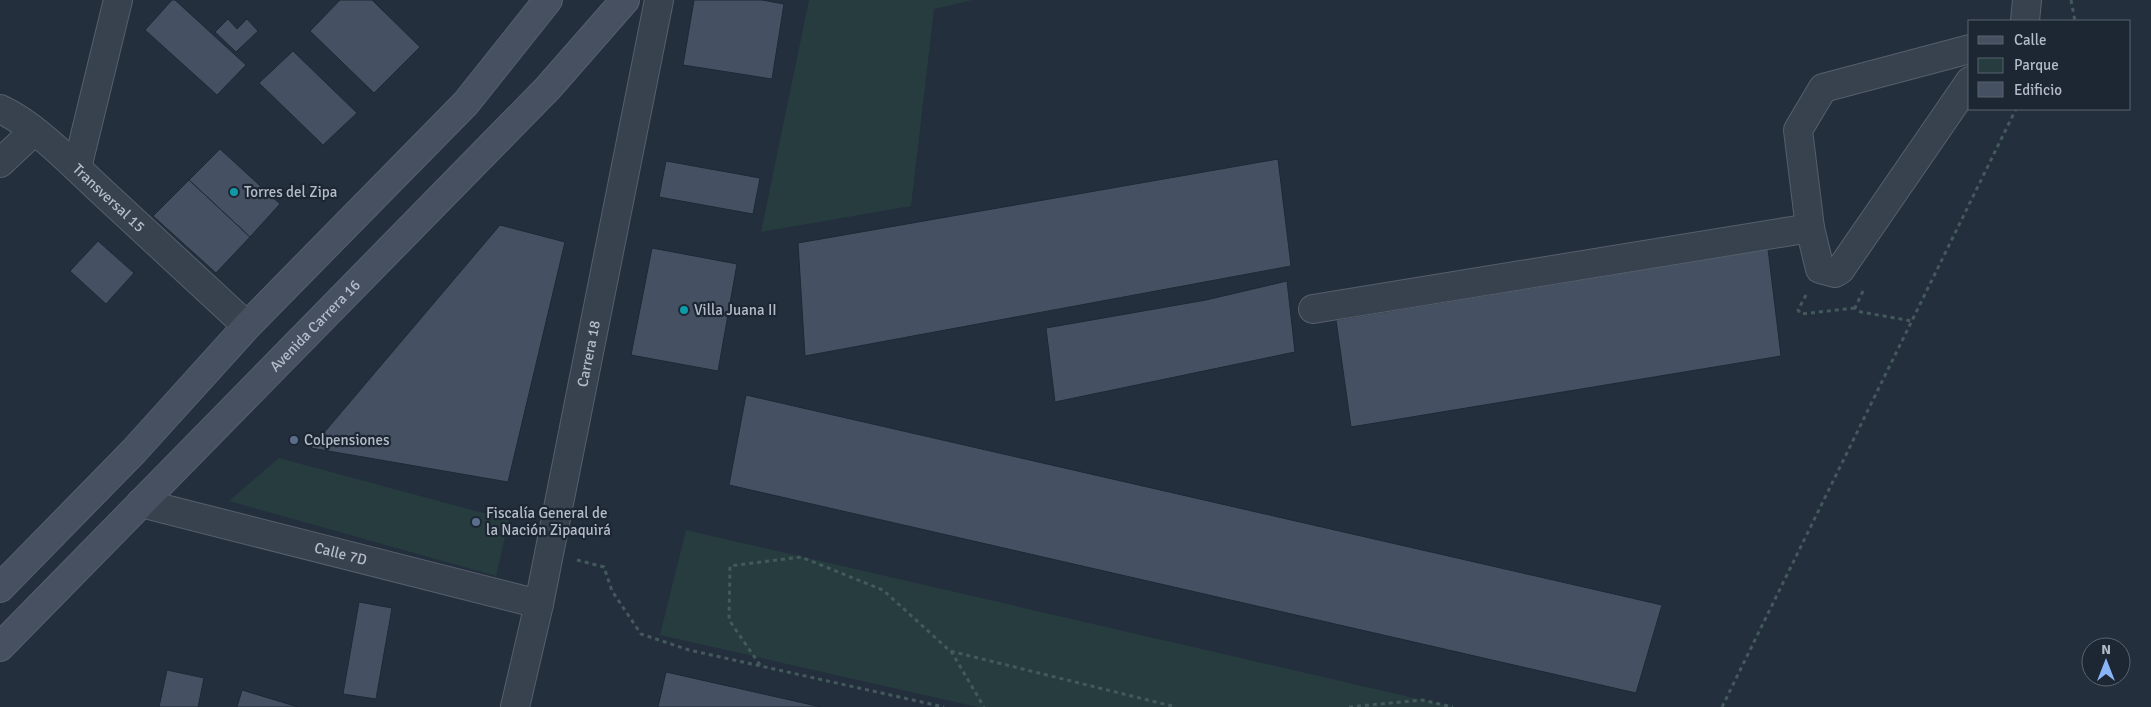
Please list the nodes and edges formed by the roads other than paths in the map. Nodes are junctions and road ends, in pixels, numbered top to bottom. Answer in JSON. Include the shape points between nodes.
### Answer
{"nodes":[{"id":1,"x":118,"y":0,"type":"edge"},
{"id":2,"x":548,"y":0,"type":"edge"},
{"id":3,"x":625,"y":0,"type":"edge"},
{"id":4,"x":659,"y":0,"type":"edge"},
{"id":5,"x":2027,"y":0,"type":"edge"},
{"id":6,"x":2025,"y":20,"type":"edge"},
{"id":7,"x":1968,"y":50,"type":"edge"},
{"id":8,"x":1968,"y":83,"type":"edge"},
{"id":9,"x":0,"y":110,"type":"edge"},
{"id":10,"x":34,"y":131,"type":"junction"},
{"id":11,"x":0,"y":163,"type":"edge"},
{"id":12,"x":77,"y":168,"type":"junction"},
{"id":13,"x":1810,"y":228,"type":"junction"},
{"id":14,"x":1313,"y":309,"type":"dead end"},
{"id":15,"x":247,"y":326,"type":"junction"},
{"id":16,"x":141,"y":503,"type":"junction"},
{"id":17,"x":0,"y":588,"type":"edge"},
{"id":18,"x":540,"y":604,"type":"junction"},
{"id":19,"x":0,"y":648,"type":"edge"},
{"id":20,"x":515,"y":707,"type":"edge"}],
"edges":[{"from":1,"to":12,"type":"street","name":"Transversal 15"},
{"from":2,"to":15,"type":"main road","via":[[466,103]]},
{"from":3,"to":16,"type":"main road","name":"Avenida Carrera 16","via":[[548,88]]},
{"from":4,"to":18,"type":"street","name":"Carrera 18"},
{"from":5,"to":6,"type":"street"},
{"from":7,"to":13,"type":"street","via":[[1823,88],[1798,130]]},
{"from":8,"to":13,"type":"street","via":[[1840,270],[1835,273],[1820,269]]},
{"from":9,"to":10,"type":"street"},
{"from":10,"to":11,"type":"street"},
{"from":10,"to":12,"type":"street"},
{"from":12,"to":15,"type":"street","name":"Transversal 15"},
{"from":13,"to":14,"type":"street"},
{"from":15,"to":17,"type":"main road","via":[[134,451]]},
{"from":16,"to":18,"type":"street","name":"Calle 7D"},
{"from":16,"to":19,"type":"main road","name":"Avenida Carrera 16"},
{"from":18,"to":20,"type":"street","name":"Carrera 18"}]}
